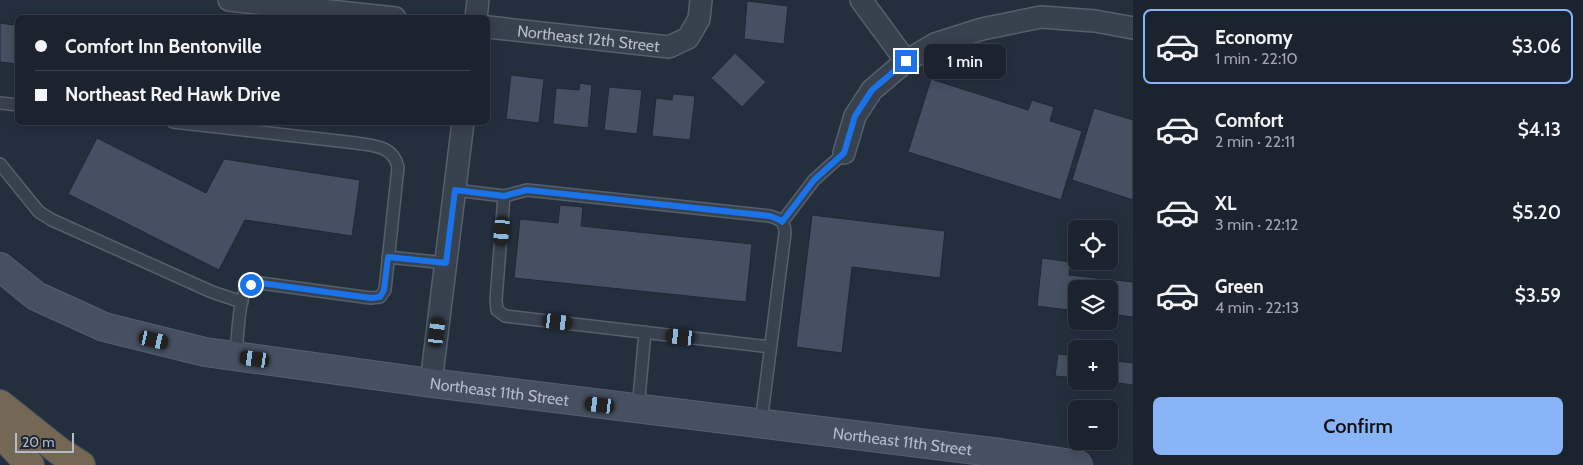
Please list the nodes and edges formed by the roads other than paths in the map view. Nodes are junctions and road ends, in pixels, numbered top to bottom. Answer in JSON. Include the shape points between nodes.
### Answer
{"nodes":[{"id":1,"x":229,"y":0,"type":"edge"},
{"id":2,"x":478,"y":0,"type":"edge"},
{"id":3,"x":701,"y":0,"type":"edge"},
{"id":4,"x":860,"y":0,"type":"edge"},
{"id":5,"x":253,"y":1,"type":"edge"},
{"id":6,"x":370,"y":15,"type":"edge"},
{"id":7,"x":476,"y":15,"type":"edge"},
{"id":8,"x":490,"y":27,"type":"edge"},
{"id":9,"x":1133,"y":28,"type":"edge"},
{"id":10,"x":906,"y":61,"type":"junction"},
{"id":11,"x":0,"y":103,"type":"edge"},
{"id":12,"x":15,"y":105,"type":"edge"},
{"id":13,"x":199,"y":125,"type":"edge"},
{"id":14,"x":463,"y":125,"type":"edge"},
{"id":15,"x":844,"y":153,"type":"joint"},
{"id":16,"x":0,"y":164,"type":"edge"},
{"id":17,"x":455,"y":190,"type":"junction"},
{"id":18,"x":504,"y":196,"type":"junction"},
{"id":19,"x":782,"y":222,"type":"junction"},
{"id":20,"x":388,"y":257,"type":"junction"},
{"id":21,"x":446,"y":263,"type":"junction"},
{"id":22,"x":0,"y":267,"type":"edge"},
{"id":23,"x":242,"y":302,"type":"junction"},
{"id":24,"x":645,"y":332,"type":"junction"},
{"id":25,"x":771,"y":347,"type":"junction"},
{"id":26,"x":236,"y":356,"type":"junction"},
{"id":27,"x":431,"y":383,"type":"junction"},
{"id":28,"x":0,"y":404,"type":"edge"},
{"id":29,"x":638,"y":410,"type":"junction"},
{"id":30,"x":761,"y":423,"type":"junction"},
{"id":31,"x":0,"y":433,"type":"edge"},
{"id":32,"x":30,"y":465,"type":"edge"},
{"id":33,"x":81,"y":465,"type":"edge"},
{"id":34,"x":1078,"y":465,"type":"edge"}],
"edges":[{"from":1,"to":5,"type":"street"},
{"from":2,"to":7,"type":"street"},
{"from":3,"to":8,"type":"street","name":"Northeast 12th Street","via":[[699,19],[688,38],[669,47]]},
{"from":4,"to":10,"type":"street"},
{"from":5,"to":6,"type":"street"},
{"from":9,"to":10,"type":"street","via":[[1040,17],[982,29],[935,44]]},
{"from":10,"to":15,"type":"street","via":[[872,90],[855,116]]},
{"from":11,"to":12,"type":"lane"},
{"from":13,"to":20,"type":"lane","via":[[356,143],[388,150],[396,157],[398,167]]},
{"from":14,"to":17,"type":"street"},
{"from":15,"to":19,"type":"lane","via":[[814,180]]},
{"from":16,"to":23,"type":"lane","via":[[40,212],[52,220],[212,292]]},
{"from":17,"to":18,"type":"lane"},
{"from":17,"to":21,"type":"street"},
{"from":18,"to":19,"type":"lane","via":[[527,190],[770,216]]},
{"from":18,"to":24,"type":"lane","via":[[496,300],[498,310],[505,316]]},
{"from":19,"to":25,"type":"lane","via":[[785,233]]},
{"from":20,"to":21,"type":"lane"},
{"from":20,"to":23,"type":"lane","via":[[384,290],[380,297],[260,283],[245,291]]},
{"from":21,"to":27,"type":"street"},
{"from":22,"to":26,"type":"street","name":"Northeast 11th Street","via":[[36,296],[104,327],[205,352]]},
{"from":23,"to":26,"type":"lane"},
{"from":24,"to":25,"type":"lane"},
{"from":24,"to":29,"type":"lane"},
{"from":25,"to":30,"type":"lane"},
{"from":26,"to":27,"type":"street","name":"Northeast 11th Street"},
{"from":27,"to":29,"type":"street","name":"Northeast 11th Street"},
{"from":28,"to":33,"type":"highway","via":[[58,451]]},
{"from":29,"to":30,"type":"street","name":"Northeast 11th Street"},
{"from":30,"to":34,"type":"street","name":"Northeast 11th Street"},
{"from":31,"to":32,"type":"highway"}]}
